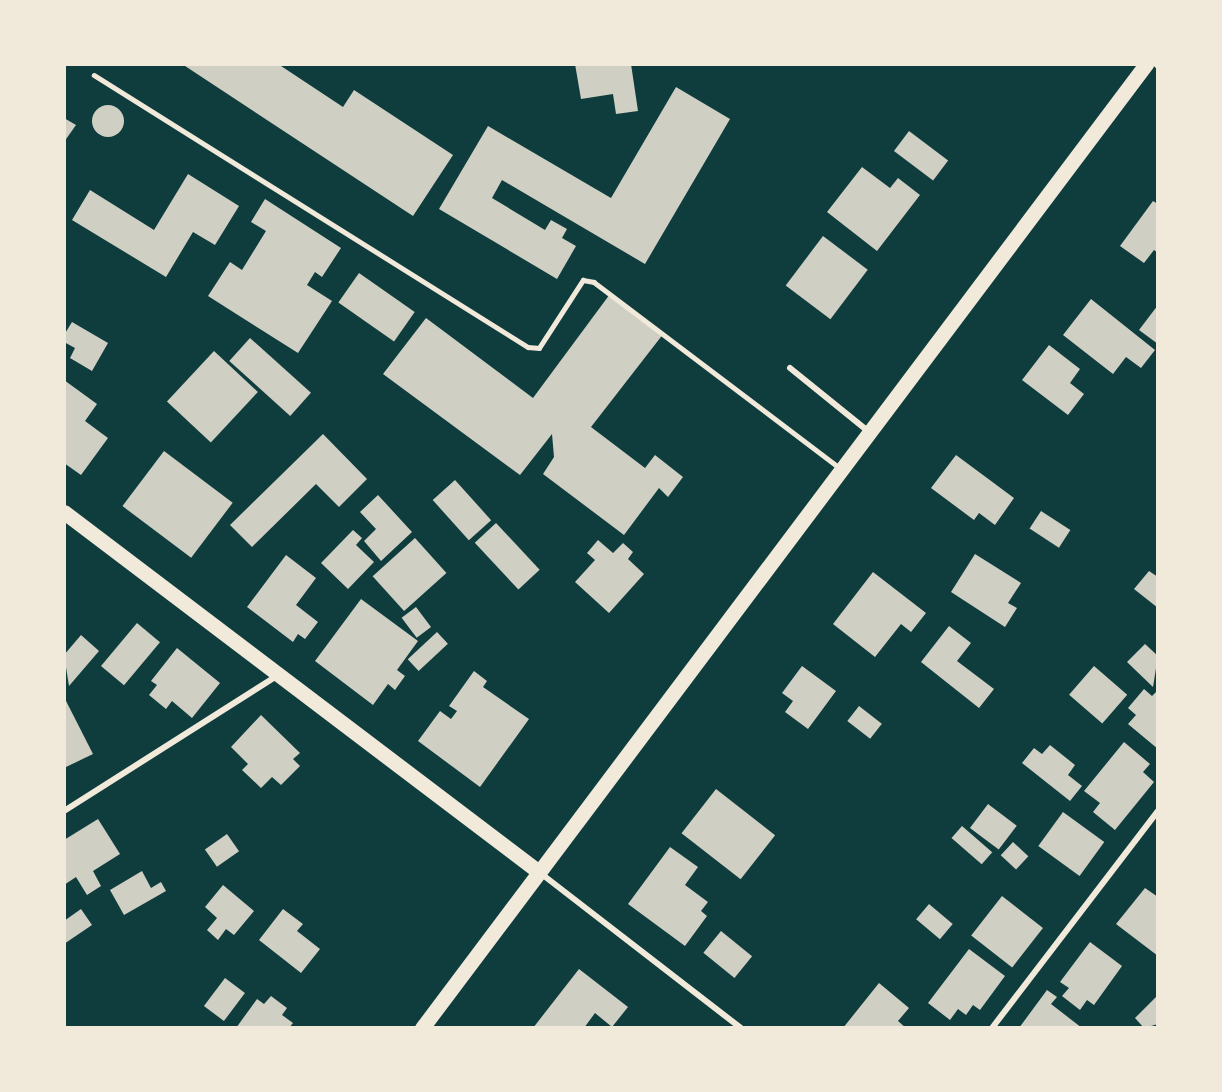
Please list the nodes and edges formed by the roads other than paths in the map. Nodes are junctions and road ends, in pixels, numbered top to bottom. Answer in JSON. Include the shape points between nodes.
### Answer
{"nodes":[{"id":1,"x":1146,"y":64,"type":"edge"},
{"id":2,"x":94,"y":75,"type":"dead end"},
{"id":3,"x":790,"y":368,"type":"dead end"},
{"id":4,"x":872,"y":434,"type":"junction"},
{"id":5,"x":844,"y":471,"type":"junction"},
{"id":6,"x":64,"y":512,"type":"edge"},
{"id":7,"x":279,"y":675,"type":"junction"},
{"id":8,"x":64,"y":811,"type":"edge"},
{"id":9,"x":1158,"y":811,"type":"edge"},
{"id":10,"x":539,"y":872,"type":"junction"},
{"id":11,"x":422,"y":1028,"type":"edge"},
{"id":12,"x":741,"y":1028,"type":"edge"},
{"id":13,"x":992,"y":1028,"type":"edge"}],
"edges":[{"from":1,"to":4,"type":"main road"},
{"from":2,"to":5,"type":"lane","via":[[528,347],[539,348],[583,280],[594,282]]},
{"from":3,"to":4,"type":"street"},
{"from":4,"to":5,"type":"main road"},
{"from":5,"to":10,"type":"main road"},
{"from":6,"to":7,"type":"main road"},
{"from":7,"to":8,"type":"street"},
{"from":7,"to":10,"type":"main road"},
{"from":9,"to":13,"type":"street"},
{"from":10,"to":11,"type":"main road"},
{"from":10,"to":12,"type":"street"}]}
